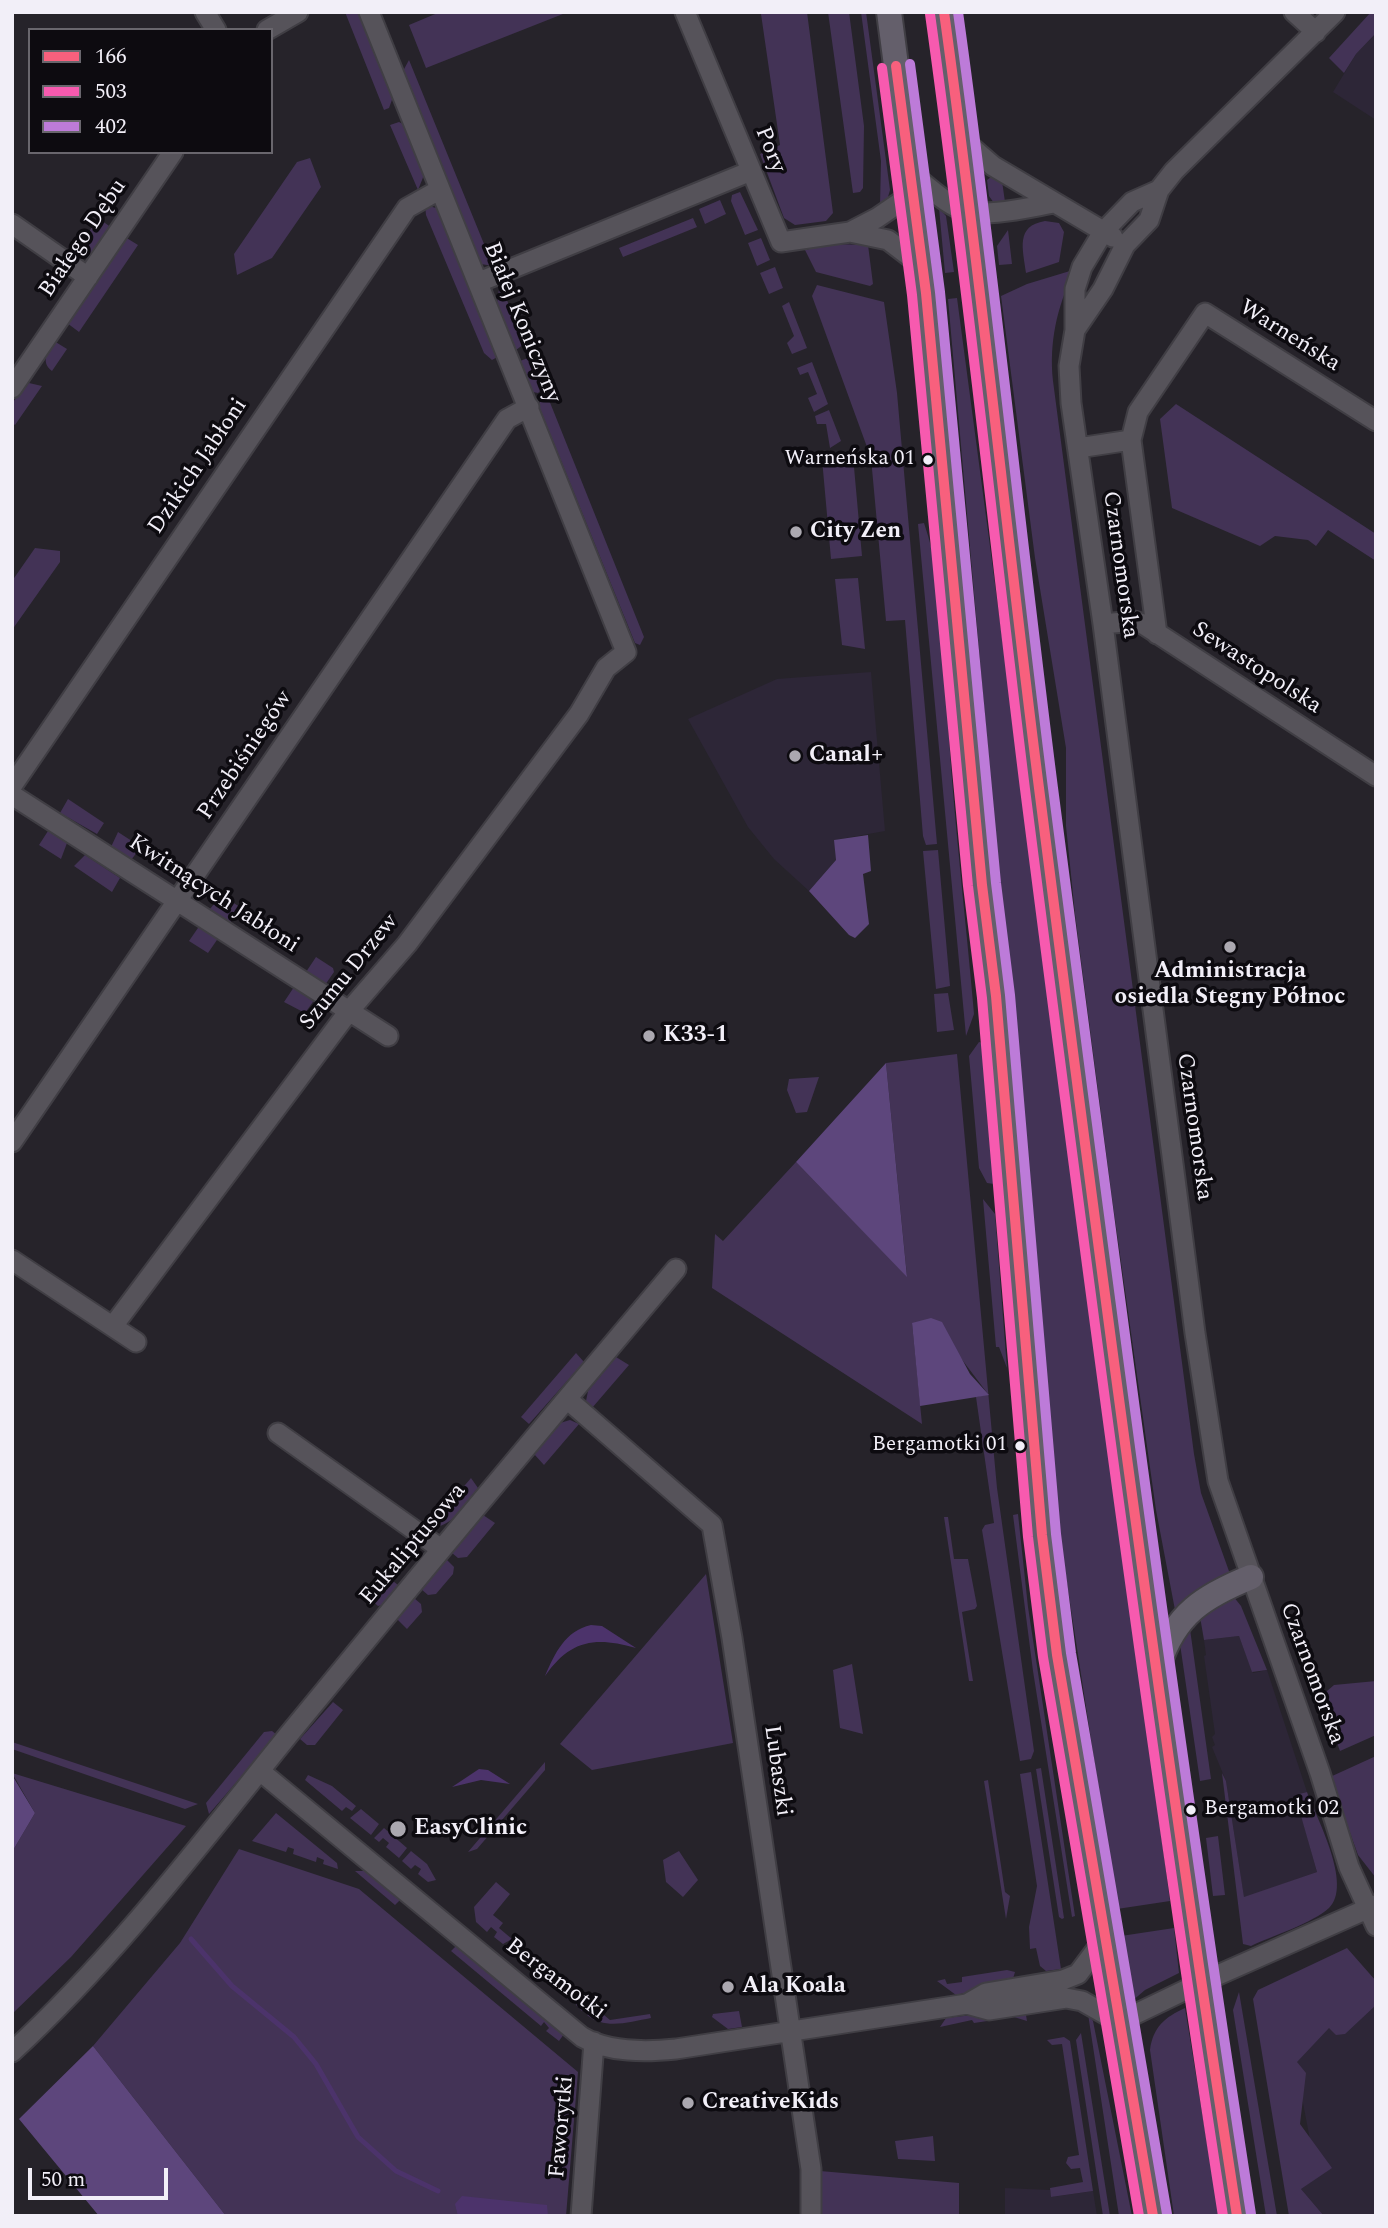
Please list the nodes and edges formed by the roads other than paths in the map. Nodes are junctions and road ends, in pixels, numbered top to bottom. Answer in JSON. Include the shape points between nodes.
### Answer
{"nodes":[{"id":1,"x":205,"y":12,"type":"edge"},
{"id":2,"x":298,"y":12,"type":"edge"},
{"id":3,"x":369,"y":12,"type":"edge"},
{"id":4,"x":685,"y":12,"type":"edge"},
{"id":5,"x":889,"y":12,"type":"edge"},
{"id":6,"x":944,"y":12,"type":"edge"},
{"id":7,"x":1294,"y":12,"type":"edge"},
{"id":8,"x":1335,"y":12,"type":"edge"},
{"id":9,"x":215,"y":28,"type":"edge"},
{"id":10,"x":270,"y":28,"type":"edge"},
{"id":11,"x":1316,"y":32,"type":"junction"},
{"id":12,"x":962,"y":139,"type":"junction"},
{"id":13,"x":172,"y":154,"type":"edge"},
{"id":14,"x":751,"y":171,"type":"junction"},
{"id":15,"x":911,"y":183,"type":"junction"},
{"id":16,"x":439,"y":190,"type":"junction"},
{"id":17,"x":1159,"y":190,"type":"junction"},
{"id":18,"x":1054,"y":203,"type":"junction"},
{"id":19,"x":972,"y":212,"type":"junction"},
{"id":20,"x":12,"y":224,"type":"edge"},
{"id":21,"x":850,"y":232,"type":"junction"},
{"id":22,"x":1103,"y":232,"type":"junction"},
{"id":23,"x":1125,"y":245,"type":"junction"},
{"id":24,"x":922,"y":266,"type":"junction"},
{"id":25,"x":88,"y":277,"type":"junction"},
{"id":26,"x":479,"y":282,"type":"junction"},
{"id":27,"x":1075,"y":330,"type":"junction"},
{"id":28,"x":12,"y":388,"type":"edge"},
{"id":29,"x":529,"y":407,"type":"junction"},
{"id":30,"x":1376,"y":421,"type":"edge"},
{"id":31,"x":1131,"y":440,"type":"junction"},
{"id":32,"x":1078,"y":448,"type":"junction"},
{"id":33,"x":1103,"y":624,"type":"junction"},
{"id":34,"x":1157,"y":634,"type":"junction"},
{"id":35,"x":626,"y":652,"type":"joint"},
{"id":36,"x":1376,"y":776,"type":"edge"},
{"id":37,"x":12,"y":786,"type":"edge"},
{"id":38,"x":12,"y":794,"type":"edge"},
{"id":39,"x":178,"y":901,"type":"junction"},
{"id":40,"x":349,"y":1011,"type":"junction"},
{"id":41,"x":388,"y":1036,"type":"dead end"},
{"id":42,"x":12,"y":1142,"type":"edge"},
{"id":43,"x":12,"y":1260,"type":"edge"},
{"id":44,"x":676,"y":1269,"type":"dead end"},
{"id":45,"x":113,"y":1326,"type":"junction"},
{"id":46,"x":136,"y":1342,"type":"dead end"},
{"id":47,"x":567,"y":1399,"type":"junction"},
{"id":48,"x":278,"y":1433,"type":"dead end"},
{"id":49,"x":441,"y":1549,"type":"junction"},
{"id":50,"x":1251,"y":1577,"type":"junction"},
{"id":51,"x":1158,"y":1668,"type":"junction"},
{"id":52,"x":260,"y":1771,"type":"junction"},
{"id":53,"x":1373,"y":1913,"type":"edge"},
{"id":54,"x":1105,"y":1938,"type":"junction"},
{"id":55,"x":1200,"y":1983,"type":"junction"},
{"id":56,"x":967,"y":2004,"type":"junction"},
{"id":57,"x":1119,"y":2022,"type":"junction"},
{"id":58,"x":791,"y":2031,"type":"junction"},
{"id":59,"x":594,"y":2042,"type":"junction"},
{"id":60,"x":12,"y":2052,"type":"edge"},
{"id":61,"x":581,"y":2216,"type":"edge"},
{"id":62,"x":811,"y":2216,"type":"edge"},
{"id":63,"x":1153,"y":2216,"type":"edge"},
{"id":64,"x":1237,"y":2216,"type":"edge"}],
"edges":[{"from":1,"to":9,"type":"street"},
{"from":2,"to":10,"type":"street"},
{"from":3,"to":16,"type":"street","name":"Białej Koniczyny"},
{"from":4,"to":14,"type":"street","name":"Pory"},
{"from":5,"to":15,"type":"main road"},
{"from":6,"to":12,"type":"main road"},
{"from":7,"to":11,"type":"street"},
{"from":8,"to":11,"type":"street","name":"Czarnomorska"},
{"from":11,"to":17,"type":"street","name":"Czarnomorska"},
{"from":12,"to":18,"type":"street","via":[[993,166]]},
{"from":12,"to":19,"type":"main road"},
{"from":13,"to":25,"type":"street","name":"Białego Dębu"},
{"from":14,"to":21,"type":"street","name":"Pory","via":[[780,242]]},
{"from":14,"to":26,"type":"street"},
{"from":15,"to":19,"type":"street"},
{"from":15,"to":21,"type":"street","name":"Pory","via":[[877,218]]},
{"from":15,"to":24,"type":"main road"},
{"from":16,"to":26,"type":"street","name":"Białej Koniczyny"},
{"from":16,"to":37,"type":"street","name":"Dzikich Jabłoni","via":[[407,208]]},
{"from":17,"to":22,"type":"street","name":"Czarnomorska","via":[[1132,202]]},
{"from":17,"to":23,"type":"street","name":"Czarnomorska","via":[[1149,220]]},
{"from":18,"to":19,"type":"street"},
{"from":18,"to":22,"type":"street"},
{"from":19,"to":51,"type":"main road","via":[[1038,785]]},
{"from":20,"to":25,"type":"street"},
{"from":21,"to":24,"type":"street","name":"Pory","via":[[888,240]]},
{"from":22,"to":23,"type":"street"},
{"from":22,"to":27,"type":"street","name":"Czarnomorska","via":[[1079,273]]},
{"from":23,"to":27,"type":"street","name":"Czarnomorska"},
{"from":24,"to":54,"type":"main road","via":[[1019,1240],[1042,1535],[1057,1655]]},
{"from":25,"to":28,"type":"street","name":"Białego Dębu"},
{"from":26,"to":29,"type":"street","name":"Białej Koniczyny"},
{"from":27,"to":32,"type":"street","name":"Czarnomorska","via":[[1069,366]]},
{"from":29,"to":35,"type":"street","name":"Białej Koniczyny"},
{"from":29,"to":39,"type":"street","name":"Przebiśniegów","via":[[507,419]]},
{"from":30,"to":31,"type":"street","name":"Warneńska","via":[[1205,313],[1138,412]]},
{"from":31,"to":32,"type":"street"},
{"from":31,"to":34,"type":"street"},
{"from":32,"to":33,"type":"street","name":"Czarnomorska"},
{"from":33,"to":34,"type":"street","name":"Sewastopolska","via":[[1134,621]]},
{"from":33,"to":50,"type":"street","name":"Czarnomorska","via":[[1212,1447],[1218,1480]]},
{"from":34,"to":36,"type":"street","name":"Sewastopolska"},
{"from":35,"to":40,"type":"street","name":"Szumu Drzew","via":[[606,668],[579,714],[407,944]]},
{"from":38,"to":39,"type":"street","name":"Kwitnących Jabłoni"},
{"from":39,"to":40,"type":"street","name":"Kwitnących Jabłoni"},
{"from":39,"to":42,"type":"street","name":"Przebiśniegów"},
{"from":40,"to":41,"type":"street","name":"Kwitnących Jabłoni"},
{"from":40,"to":45,"type":"street","name":"Szumu Drzew"},
{"from":43,"to":45,"type":"street"},
{"from":44,"to":47,"type":"street","name":"Eukaliptusowa"},
{"from":45,"to":46,"type":"street"},
{"from":47,"to":49,"type":"street","name":"Eukaliptusowa"},
{"from":47,"to":58,"type":"street","name":"Lubaszki","via":[[712,1525]]},
{"from":48,"to":49,"type":"street"},
{"from":49,"to":52,"type":"street","name":"Eukaliptusowa"},
{"from":50,"to":51,"type":"main road","via":[[1219,1590],[1183,1619],[1168,1637]]},
{"from":50,"to":53,"type":"street","name":"Czarnomorska","via":[[1346,1858]]},
{"from":51,"to":55,"type":"main road"},
{"from":52,"to":59,"type":"street","name":"Bergamotki","via":[[560,2020]]},
{"from":52,"to":60,"type":"street","name":"Eukaliptusowa","via":[[135,1925],[56,2012]]},
{"from":53,"to":55,"type":"street"},
{"from":54,"to":56,"type":"street","name":"Bergamotki","via":[[1078,1974],[986,1993]]},
{"from":54,"to":57,"type":"main road"},
{"from":55,"to":57,"type":"street"},
{"from":55,"to":64,"type":"main road"},
{"from":56,"to":57,"type":"street","name":"Bergamotki","via":[[989,2010],[1066,1998],[1082,2001]]},
{"from":56,"to":58,"type":"street","name":"Bergamotki"},
{"from":57,"to":63,"type":"main road"},
{"from":58,"to":59,"type":"street","name":"Bergamotki","via":[[660,2050],[637,2051]]},
{"from":58,"to":62,"type":"street","name":"Lubaszki","via":[[811,2169]]},
{"from":59,"to":61,"type":"street","name":"Faworytki"}]}
